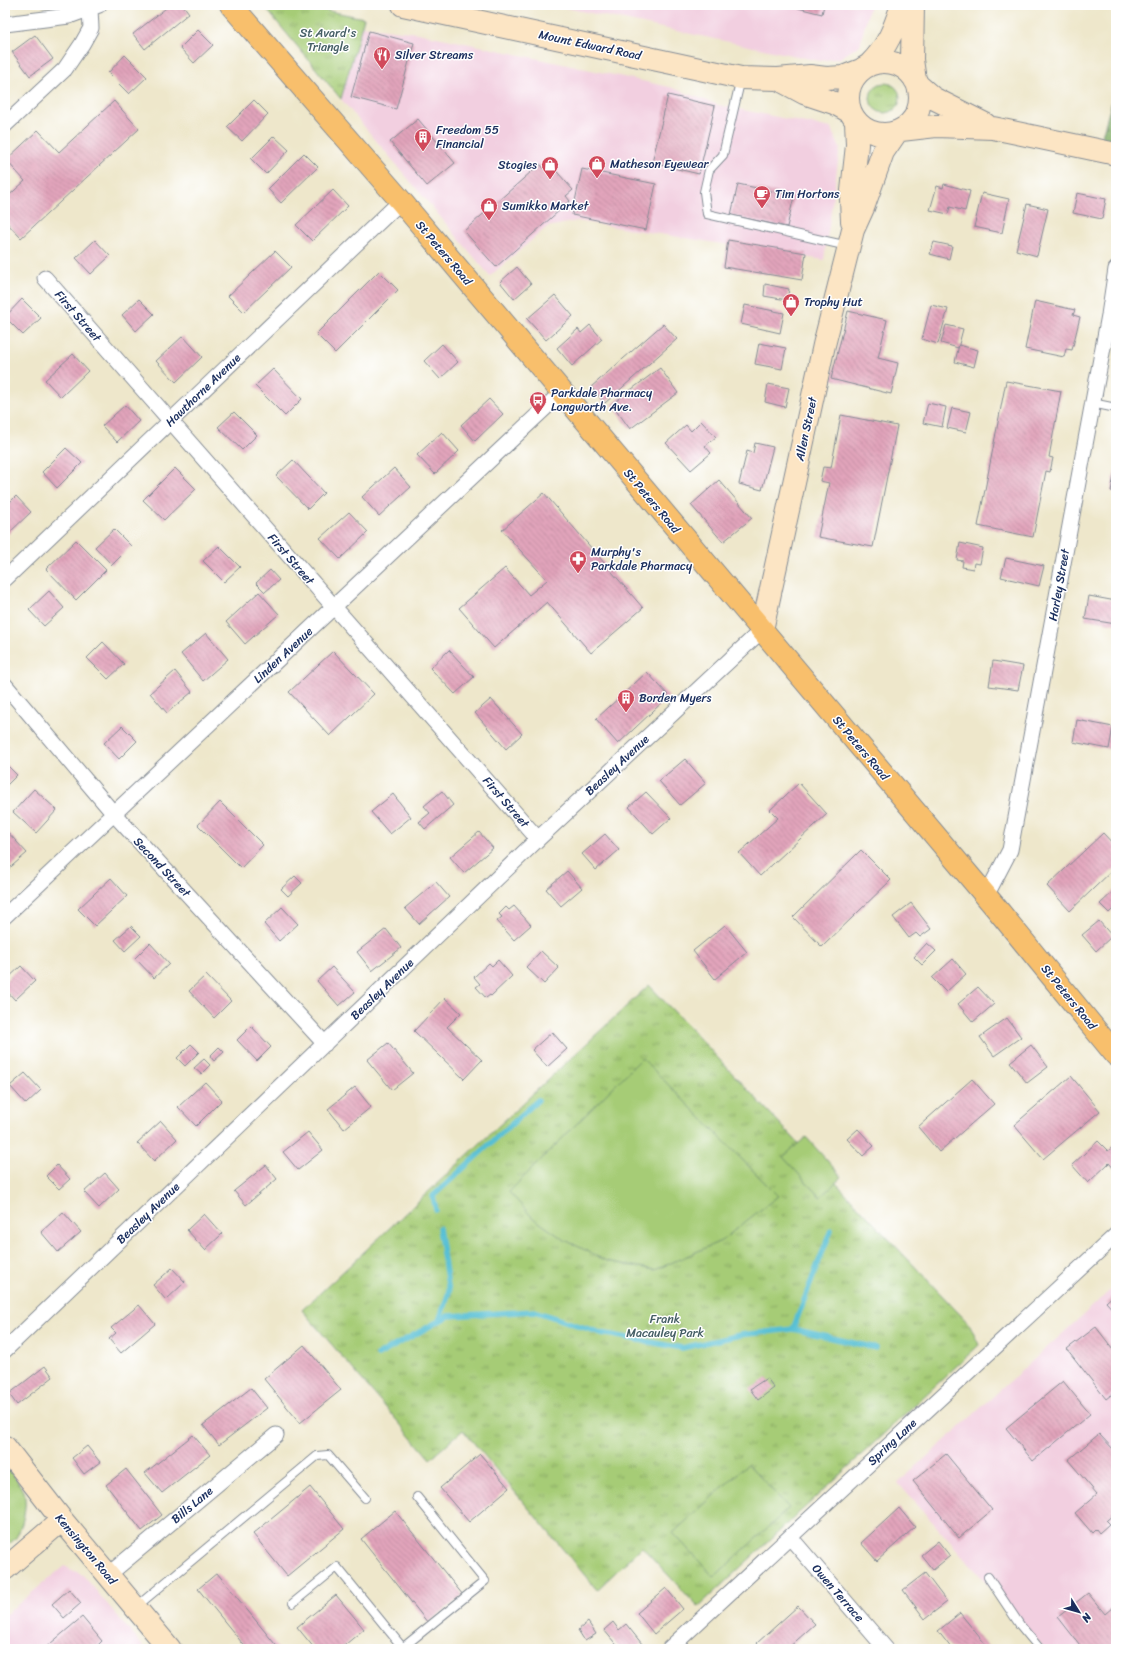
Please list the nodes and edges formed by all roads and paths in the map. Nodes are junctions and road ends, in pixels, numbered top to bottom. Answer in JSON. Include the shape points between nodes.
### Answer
{"nodes":[{"id":1,"x":231,"y":5,"type":"edge"},
{"id":2,"x":403,"y":5,"type":"edge"},
{"id":3,"x":902,"y":5,"type":"edge"},
{"id":4,"x":913,"y":5,"type":"edge"},
{"id":5,"x":95,"y":7,"type":"edge"},
{"id":6,"x":5,"y":24,"type":"edge"},
{"id":7,"x":865,"y":67,"type":"junction"},
{"id":8,"x":741,"y":78,"type":"junction"},
{"id":9,"x":778,"y":79,"type":"junction"},
{"id":10,"x":917,"y":82,"type":"junction"},
{"id":11,"x":853,"y":117,"type":"junction"},
{"id":12,"x":5,"y":125,"type":"edge"},
{"id":13,"x":994,"y":128,"type":"junction"},
{"id":14,"x":898,"y":132,"type":"junction"},
{"id":15,"x":1116,"y":154,"type":"edge"},
{"id":16,"x":401,"y":201,"type":"junction"},
{"id":17,"x":851,"y":238,"type":"junction"},
{"id":18,"x":1116,"y":269,"type":"edge"},
{"id":19,"x":45,"y":278,"type":"dead end"},
{"id":20,"x":561,"y":394,"type":"junction"},
{"id":21,"x":1092,"y":403,"type":"junction"},
{"id":22,"x":1116,"y":408,"type":"edge"},
{"id":23,"x":170,"y":421,"type":"junction"},
{"id":24,"x":5,"y":579,"type":"edge"},
{"id":25,"x":334,"y":607,"type":"junction"},
{"id":26,"x":762,"y":630,"type":"junction"},
{"id":27,"x":5,"y":685,"type":"edge"},
{"id":28,"x":114,"y":814,"type":"junction"},
{"id":29,"x":538,"y":839,"type":"junction"},
{"id":30,"x":986,"y":896,"type":"junction"},
{"id":31,"x":5,"y":916,"type":"edge"},
{"id":32,"x":325,"y":1044,"type":"junction"},
{"id":33,"x":1116,"y":1055,"type":"edge"},
{"id":34,"x":1116,"y":1235,"type":"edge"},
{"id":35,"x":5,"y":1350,"type":"edge"},
{"id":36,"x":276,"y":1435,"type":"dead end"},
{"id":37,"x":5,"y":1447,"type":"edge"},
{"id":38,"x":416,"y":1496,"type":"dead end"},
{"id":39,"x":365,"y":1498,"type":"dead end"},
{"id":40,"x":62,"y":1520,"type":"junction"},
{"id":41,"x":790,"y":1537,"type":"junction"},
{"id":42,"x":5,"y":1569,"type":"edge"},
{"id":43,"x":108,"y":1575,"type":"junction"},
{"id":44,"x":988,"y":1577,"type":"dead end"},
{"id":45,"x":293,"y":1603,"type":"dead end"},
{"id":46,"x":135,"y":1608,"type":"junction"},
{"id":47,"x":402,"y":1648,"type":"edge"},
{"id":48,"x":170,"y":1649,"type":"edge"},
{"id":49,"x":669,"y":1649,"type":"edge"},
{"id":50,"x":886,"y":1649,"type":"edge"},
{"id":51,"x":1040,"y":1649,"type":"edge"}],
"edges":[{"from":1,"to":16,"type":"main road","name":"St Peters Road"},
{"from":2,"to":8,"type":"street","name":"Mount Edward Road"},
{"from":3,"to":7,"type":"street","via":[[890,39],[879,55]]},
{"from":4,"to":10,"type":"street","via":[[912,60]]},
{"from":5,"to":6,"type":"street","via":[[69,16]]},
{"from":5,"to":12,"type":"street","via":[[91,28],[65,68]]},
{"from":7,"to":9,"type":"street","name":"Mount Edward Road","via":[[844,77],[810,76]]},
{"from":7,"to":10,"type":"street","via":[[885,62],[900,65],[909,71]]},
{"from":7,"to":11,"type":"street","via":[[853,78],[849,89],[848,101]]},
{"from":8,"to":9,"type":"street","name":"Mount Edward Road"},
{"from":8,"to":17,"type":"lane","via":[[723,155],[709,170],[704,192],[707,214]]},
{"from":9,"to":11,"type":"street","name":"Mount Edward Road","via":[[804,93],[834,103]]},
{"from":10,"to":13,"type":"street","via":[[934,98]]},
{"from":10,"to":14,"type":"street","via":[[920,106],[910,124]]},
{"from":11,"to":14,"type":"street","via":[[864,129],[874,134]]},
{"from":11,"to":17,"type":"street","name":"Allen Street","via":[[857,145]]},
{"from":13,"to":14,"type":"street","via":[[936,126]]},
{"from":13,"to":15,"type":"street"},
{"from":14,"to":17,"type":"street","name":"Allen Street","via":[[882,152]]},
{"from":16,"to":20,"type":"main road","name":"St Peters Road"},
{"from":16,"to":23,"type":"street","name":"Hawthorne Avenue"},
{"from":17,"to":26,"type":"street","name":"Allen Street","via":[[824,345]]},
{"from":18,"to":21,"type":"street","name":"Harley Street"},
{"from":19,"to":23,"type":"street","name":"First Street"},
{"from":20,"to":25,"type":"street","name":"Linden Avenue"},
{"from":20,"to":26,"type":"main road","name":"St Peters Road"},
{"from":21,"to":22,"type":"lane"},
{"from":21,"to":30,"type":"street","name":"Harley Street","via":[[1010,850]]},
{"from":23,"to":24,"type":"street","name":"Hawthorne Avenue"},
{"from":23,"to":25,"type":"street","name":"First Street"},
{"from":25,"to":28,"type":"street","name":"Linden Avenue"},
{"from":25,"to":29,"type":"street","name":"First Street"},
{"from":26,"to":29,"type":"street","name":"Beasley Avenue"},
{"from":26,"to":30,"type":"main road","name":"St Peters Road"},
{"from":27,"to":28,"type":"street","name":"Second Street"},
{"from":28,"to":31,"type":"street","name":"Linden Avenue"},
{"from":28,"to":32,"type":"street","name":"Second Street"},
{"from":29,"to":32,"type":"street","name":"Beasley Avenue"},
{"from":30,"to":33,"type":"main road","name":"St Peters Road"},
{"from":32,"to":35,"type":"street","name":"Beasley Avenue"},
{"from":34,"to":41,"type":"street","name":"Spring Lane"},
{"from":36,"to":43,"type":"street","name":"Bills Lane"},
{"from":37,"to":40,"type":"street","name":"Kensington Road"},
{"from":38,"to":47,"type":"lane","via":[[485,1581]]},
{"from":39,"to":46,"type":"lane","via":[[328,1455],[317,1456]]},
{"from":40,"to":42,"type":"street"},
{"from":40,"to":43,"type":"street","name":"Kensington Road"},
{"from":41,"to":49,"type":"street","name":"Spring Lane"},
{"from":41,"to":50,"type":"street","name":"Owen Terrace"},
{"from":43,"to":46,"type":"street","name":"Kensington Road"},
{"from":44,"to":51,"type":"lane","via":[[1020,1625]]},
{"from":45,"to":47,"type":"lane","via":[[338,1567]]},
{"from":46,"to":48,"type":"street","name":"Kensington Road"}]}
